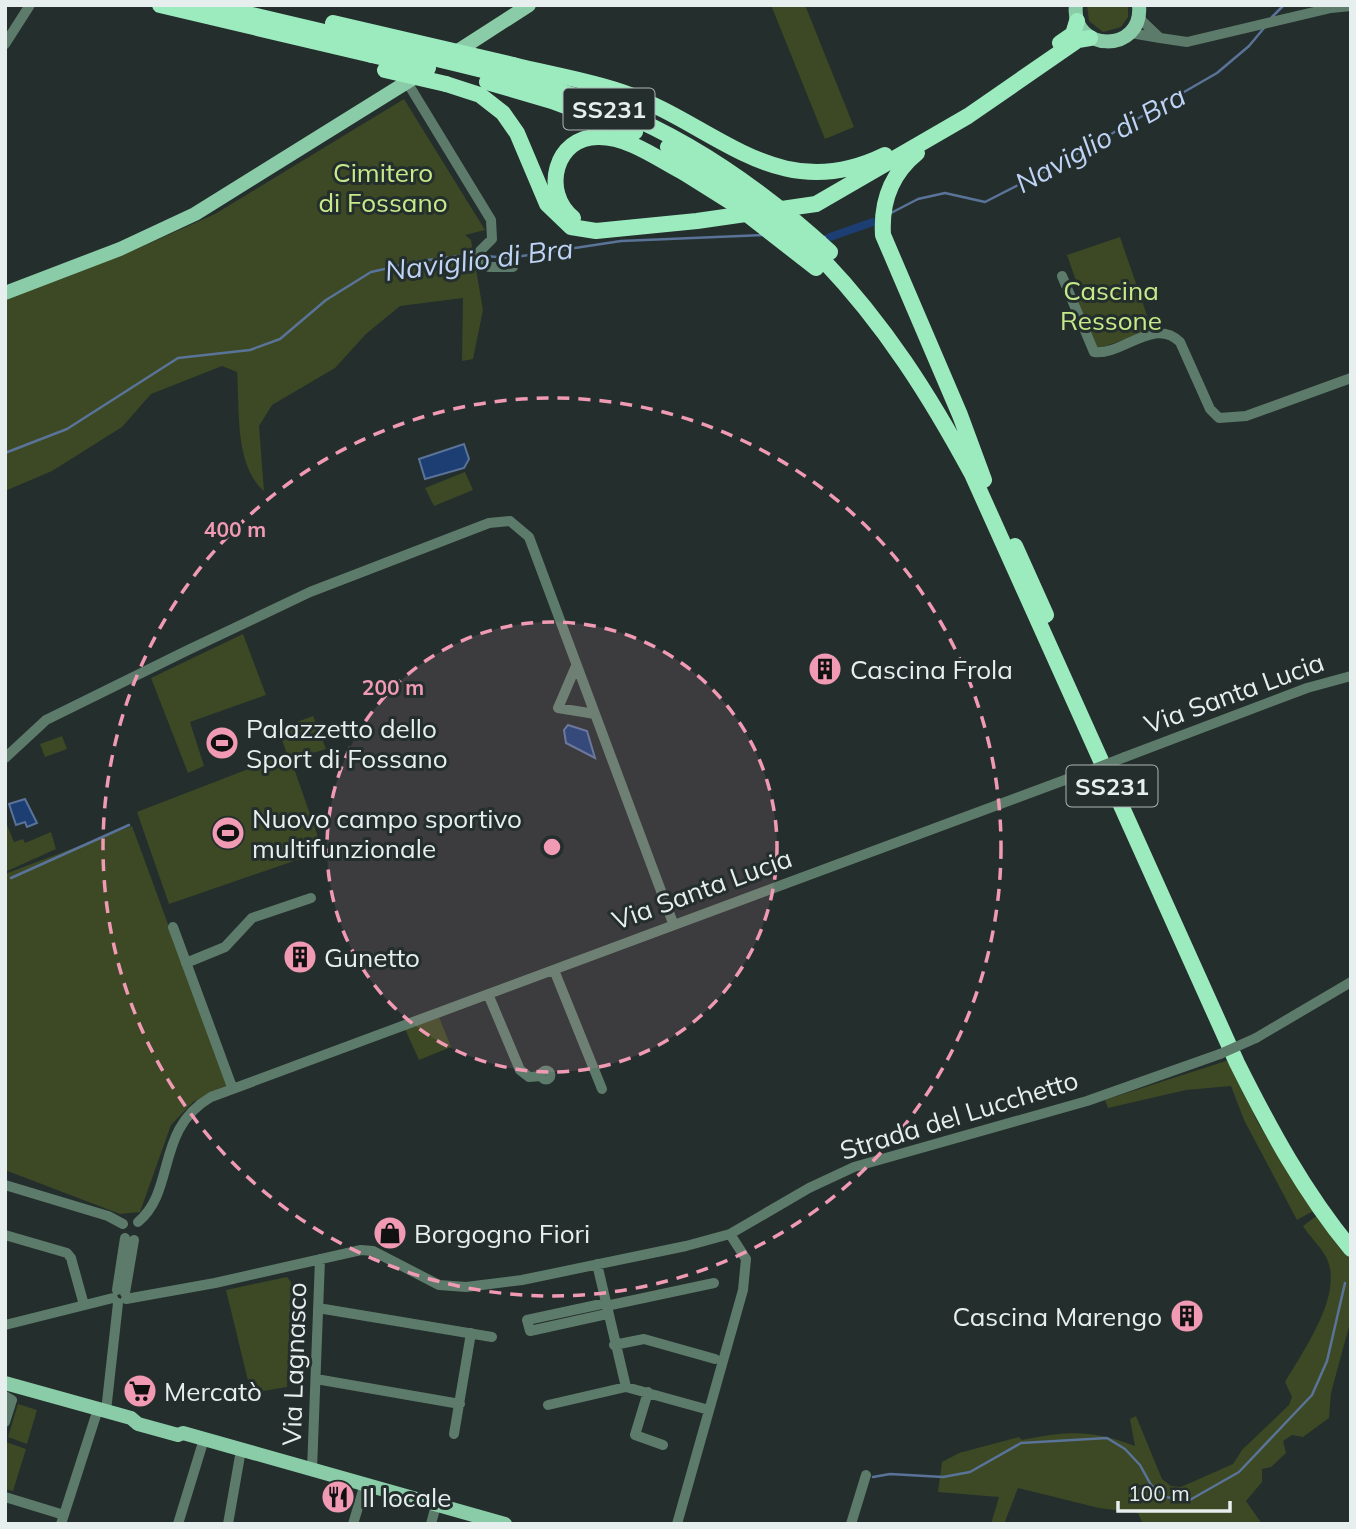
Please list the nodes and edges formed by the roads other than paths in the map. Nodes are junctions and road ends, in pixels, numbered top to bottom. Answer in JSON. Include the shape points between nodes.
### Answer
{"nodes":[{"id":1,"x":30,"y":5,"type":"edge"},
{"id":2,"x":160,"y":5,"type":"edge"},
{"id":3,"x":209,"y":5,"type":"edge"},
{"id":4,"x":529,"y":5,"type":"edge"},
{"id":5,"x":1351,"y":6,"type":"edge"},
{"id":6,"x":1076,"y":10,"type":"edge"},
{"id":7,"x":1139,"y":12,"type":"edge"},
{"id":8,"x":256,"y":23,"type":"junction"},
{"id":9,"x":1131,"y":33,"type":"junction"},
{"id":10,"x":1090,"y":38,"type":"junction"},
{"id":11,"x":1160,"y":38,"type":"junction"},
{"id":12,"x":5,"y":44,"type":"edge"},
{"id":13,"x":407,"y":82,"type":"junction"},
{"id":14,"x":965,"y":112,"type":"junction"},
{"id":15,"x":623,"y":228,"type":"junction"},
{"id":16,"x":823,"y":260,"type":"junction"},
{"id":17,"x":513,"y":267,"type":"dead end"},
{"id":18,"x":1062,"y":276,"type":"dead end"},
{"id":19,"x":5,"y":293,"type":"edge"},
{"id":20,"x":1351,"y":378,"type":"edge"},
{"id":21,"x":984,"y":480,"type":"junction"},
{"id":22,"x":576,"y":666,"type":"junction"},
{"id":23,"x":1351,"y":676,"type":"edge"},
{"id":24,"x":595,"y":714,"type":"junction"},
{"id":25,"x":5,"y":758,"type":"edge"},
{"id":26,"x":310,"y":898,"type":"dead end"},
{"id":27,"x":673,"y":923,"type":"junction"},
{"id":28,"x":173,"y":927,"type":"dead end"},
{"id":29,"x":186,"y":963,"type":"junction"},
{"id":30,"x":554,"y":970,"type":"junction"},
{"id":31,"x":1351,"y":982,"type":"edge"},
{"id":32,"x":488,"y":994,"type":"junction"},
{"id":33,"x":541,"y":1076,"type":"dead end"},
{"id":34,"x":232,"y":1087,"type":"junction"},
{"id":35,"x":601,"y":1089,"type":"dead end"},
{"id":36,"x":5,"y":1185,"type":"edge"},
{"id":37,"x":138,"y":1222,"type":"junction"},
{"id":38,"x":122,"y":1224,"type":"junction"},
{"id":39,"x":730,"y":1234,"type":"junction"},
{"id":40,"x":1351,"y":1234,"type":"edge"},
{"id":41,"x":5,"y":1235,"type":"edge"},
{"id":42,"x":130,"y":1239,"type":"junction"},
{"id":43,"x":1351,"y":1249,"type":"edge"},
{"id":44,"x":320,"y":1259,"type":"junction"},
{"id":45,"x":597,"y":1264,"type":"junction"},
{"id":46,"x":713,"y":1283,"type":"dead end"},
{"id":47,"x":120,"y":1297,"type":"junction"},
{"id":48,"x":84,"y":1306,"type":"junction"},
{"id":49,"x":606,"y":1307,"type":"junction"},
{"id":50,"x":318,"y":1308,"type":"junction"},
{"id":51,"x":5,"y":1325,"type":"edge"},
{"id":52,"x":471,"y":1333,"type":"junction"},
{"id":53,"x":492,"y":1337,"type":"dead end"},
{"id":54,"x":614,"y":1345,"type":"junction"},
{"id":55,"x":715,"y":1359,"type":"dead end"},
{"id":56,"x":316,"y":1379,"type":"junction"},
{"id":57,"x":5,"y":1382,"type":"edge"},
{"id":58,"x":626,"y":1387,"type":"junction"},
{"id":59,"x":648,"y":1392,"type":"junction"},
{"id":60,"x":5,"y":1396,"type":"edge"},
{"id":61,"x":460,"y":1404,"type":"junction"},
{"id":62,"x":548,"y":1405,"type":"dead end"},
{"id":63,"x":709,"y":1409,"type":"junction"},
{"id":64,"x":102,"y":1410,"type":"junction"},
{"id":65,"x":5,"y":1422,"type":"edge"},
{"id":66,"x":454,"y":1434,"type":"dead end"},
{"id":67,"x":204,"y":1439,"type":"junction"},
{"id":68,"x":663,"y":1445,"type":"dead end"},
{"id":69,"x":241,"y":1450,"type":"junction"},
{"id":70,"x":312,"y":1470,"type":"junction"},
{"id":71,"x":866,"y":1475,"type":"dead end"},
{"id":72,"x":365,"y":1484,"type":"junction"},
{"id":73,"x":5,"y":1497,"type":"edge"},
{"id":74,"x":436,"y":1505,"type":"junction"},
{"id":75,"x":62,"y":1519,"type":"edge"},
{"id":76,"x":467,"y":1520,"type":"edge"},
{"id":77,"x":178,"y":1524,"type":"edge"},
{"id":78,"x":228,"y":1524,"type":"edge"},
{"id":79,"x":354,"y":1524,"type":"edge"},
{"id":80,"x":431,"y":1524,"type":"edge"},
{"id":81,"x":505,"y":1524,"type":"edge"},
{"id":82,"x":677,"y":1524,"type":"edge"},
{"id":83,"x":852,"y":1524,"type":"edge"}],
"edges":[{"from":1,"to":12,"type":"street"},
{"from":2,"to":8,"type":"highway","number":"SS231"},
{"from":3,"to":8,"type":"highway","number":"SS231"},
{"from":4,"to":13,"type":"main road"},
{"from":5,"to":11,"type":"street","via":[[1187,42]]},
{"from":6,"to":10,"type":"main road"},
{"from":6,"to":14,"type":"highway","via":[[1068,38]]},
{"from":7,"to":9,"type":"main road"},
{"from":7,"to":11,"type":"street"},
{"from":8,"to":14,"type":"highway","bridge":true,"via":[[332,23],[623,92],[747,156],[807,173],[870,162]]},
{"from":8,"to":15,"type":"highway","bridge":true,"via":[[385,70],[480,95],[503,113],[547,204],[571,227],[596,231]]},
{"from":8,"to":16,"type":"highway","number":"SS231","bridge":true,"via":[[552,100],[638,133],[720,178]]},
{"from":8,"to":16,"type":"highway","number":"SS231","bridge":true,"via":[[354,39],[509,77],[619,112],[731,173]]},
{"from":9,"to":10,"type":"main road","via":[[1112,43]]},
{"from":9,"to":11,"type":"street"},
{"from":10,"to":14,"type":"highway","via":[[1069,46]]},
{"from":13,"to":17,"type":"street","via":[[491,220],[492,239],[480,257],[489,267]]},
{"from":13,"to":19,"type":"main road","via":[[195,214],[120,249]]},
{"from":14,"to":15,"type":"highway","via":[[816,204]]},
{"from":14,"to":21,"type":"highway","via":[[905,163],[892,182],[883,216],[896,270]]},
{"from":15,"to":16,"type":"highway","bridge":true,"via":[[583,223],[560,204],[555,168],[568,149],[587,138],[614,138],[683,172]]},
{"from":16,"to":21,"type":"highway","number":"SS231","via":[[892,322],[942,399]]},
{"from":16,"to":43,"type":"highway","number":"SS231","via":[[904,357],[972,474],[1237,1063],[1284,1155]]},
{"from":18,"to":20,"type":"street","via":[[1094,352],[1156,332],[1173,334],[1210,409],[1219,418],[1247,416]]},
{"from":21,"to":40,"type":"highway","number":"SS231","via":[[1245,1058],[1284,1136]]},
{"from":22,"to":24,"type":"street"},
{"from":22,"to":24,"type":"street","via":[[558,708]]},
{"from":22,"to":25,"type":"street","via":[[529,537],[516,523],[502,521],[310,592],[186,650],[46,720]]},
{"from":23,"to":27,"type":"street","name":"Via Santa Lucia","bridge":true,"via":[[1307,688]]},
{"from":24,"to":27,"type":"street"},
{"from":26,"to":29,"type":"street","via":[[252,918],[225,947]]},
{"from":27,"to":30,"type":"street","name":"Via Santa Lucia"},
{"from":28,"to":29,"type":"street"},
{"from":29,"to":34,"type":"street"},
{"from":30,"to":32,"type":"street","name":"Via Santa Lucia"},
{"from":30,"to":35,"type":"street"},
{"from":31,"to":39,"type":"street","name":"Strada del Lucchetto","bridge":true,"via":[[1220,1054],[1087,1101],[855,1167]]},
{"from":32,"to":33,"type":"street","via":[[520,1070],[529,1077]]},
{"from":32,"to":34,"type":"street","name":"Via Santa Lucia"},
{"from":34,"to":37,"type":"street","name":"Via Santa Lucia","via":[[196,1105],[184,1118],[149,1210]]},
{"from":36,"to":38,"type":"street"},
{"from":37,"to":38,"type":"street","via":[[130,1219]]},
{"from":37,"to":42,"type":"street","via":[[142,1232]]},
{"from":38,"to":42,"type":"street","via":[[121,1232]]},
{"from":39,"to":45,"type":"street","name":"Strada del Lucchetto"},
{"from":39,"to":63,"type":"street","via":[[744,1252],[746,1269]]},
{"from":41,"to":48,"type":"street","via":[[67,1252]]},
{"from":42,"to":47,"type":"street"},
{"from":44,"to":45,"type":"street","name":"Strada del Lucchetto","via":[[368,1250],[439,1285],[466,1287]]},
{"from":44,"to":47,"type":"street","name":"Strada del Lucchetto","via":[[215,1283]]},
{"from":44,"to":50,"type":"street","name":"Via Lagnasco"},
{"from":45,"to":49,"type":"street"},
{"from":46,"to":49,"type":"street"},
{"from":47,"to":48,"type":"street"},
{"from":47,"to":64,"type":"street"},
{"from":48,"to":51,"type":"street"},
{"from":49,"to":49,"type":"street","via":[[530,1331],[527,1320]]},
{"from":49,"to":54,"type":"street"},
{"from":50,"to":52,"type":"street"},
{"from":50,"to":56,"type":"street","name":"Via Lagnasco"},
{"from":52,"to":53,"type":"street"},
{"from":52,"to":61,"type":"street"},
{"from":54,"to":55,"type":"street","via":[[644,1339]]},
{"from":54,"to":58,"type":"street"},
{"from":56,"to":61,"type":"street"},
{"from":56,"to":70,"type":"street","name":"Via Lagnasco"},
{"from":57,"to":64,"type":"main road"},
{"from":58,"to":59,"type":"street"},
{"from":58,"to":62,"type":"street"},
{"from":59,"to":63,"type":"street"},
{"from":59,"to":68,"type":"street","via":[[635,1435]]},
{"from":60,"to":65,"type":"street","via":[[12,1399]]},
{"from":61,"to":66,"type":"street"},
{"from":63,"to":82,"type":"street"},
{"from":64,"to":67,"type":"main road","via":[[133,1419],[139,1416]]},
{"from":64,"to":75,"type":"street"},
{"from":67,"to":69,"type":"main road"},
{"from":67,"to":77,"type":"street"},
{"from":69,"to":70,"type":"main road"},
{"from":69,"to":78,"type":"street"},
{"from":70,"to":72,"type":"main road"},
{"from":71,"to":83,"type":"street"},
{"from":72,"to":74,"type":"main road"},
{"from":72,"to":79,"type":"street"},
{"from":73,"to":75,"type":"street"},
{"from":74,"to":76,"type":"main road"},
{"from":74,"to":80,"type":"street"},
{"from":76,"to":81,"type":"main road"}]}
